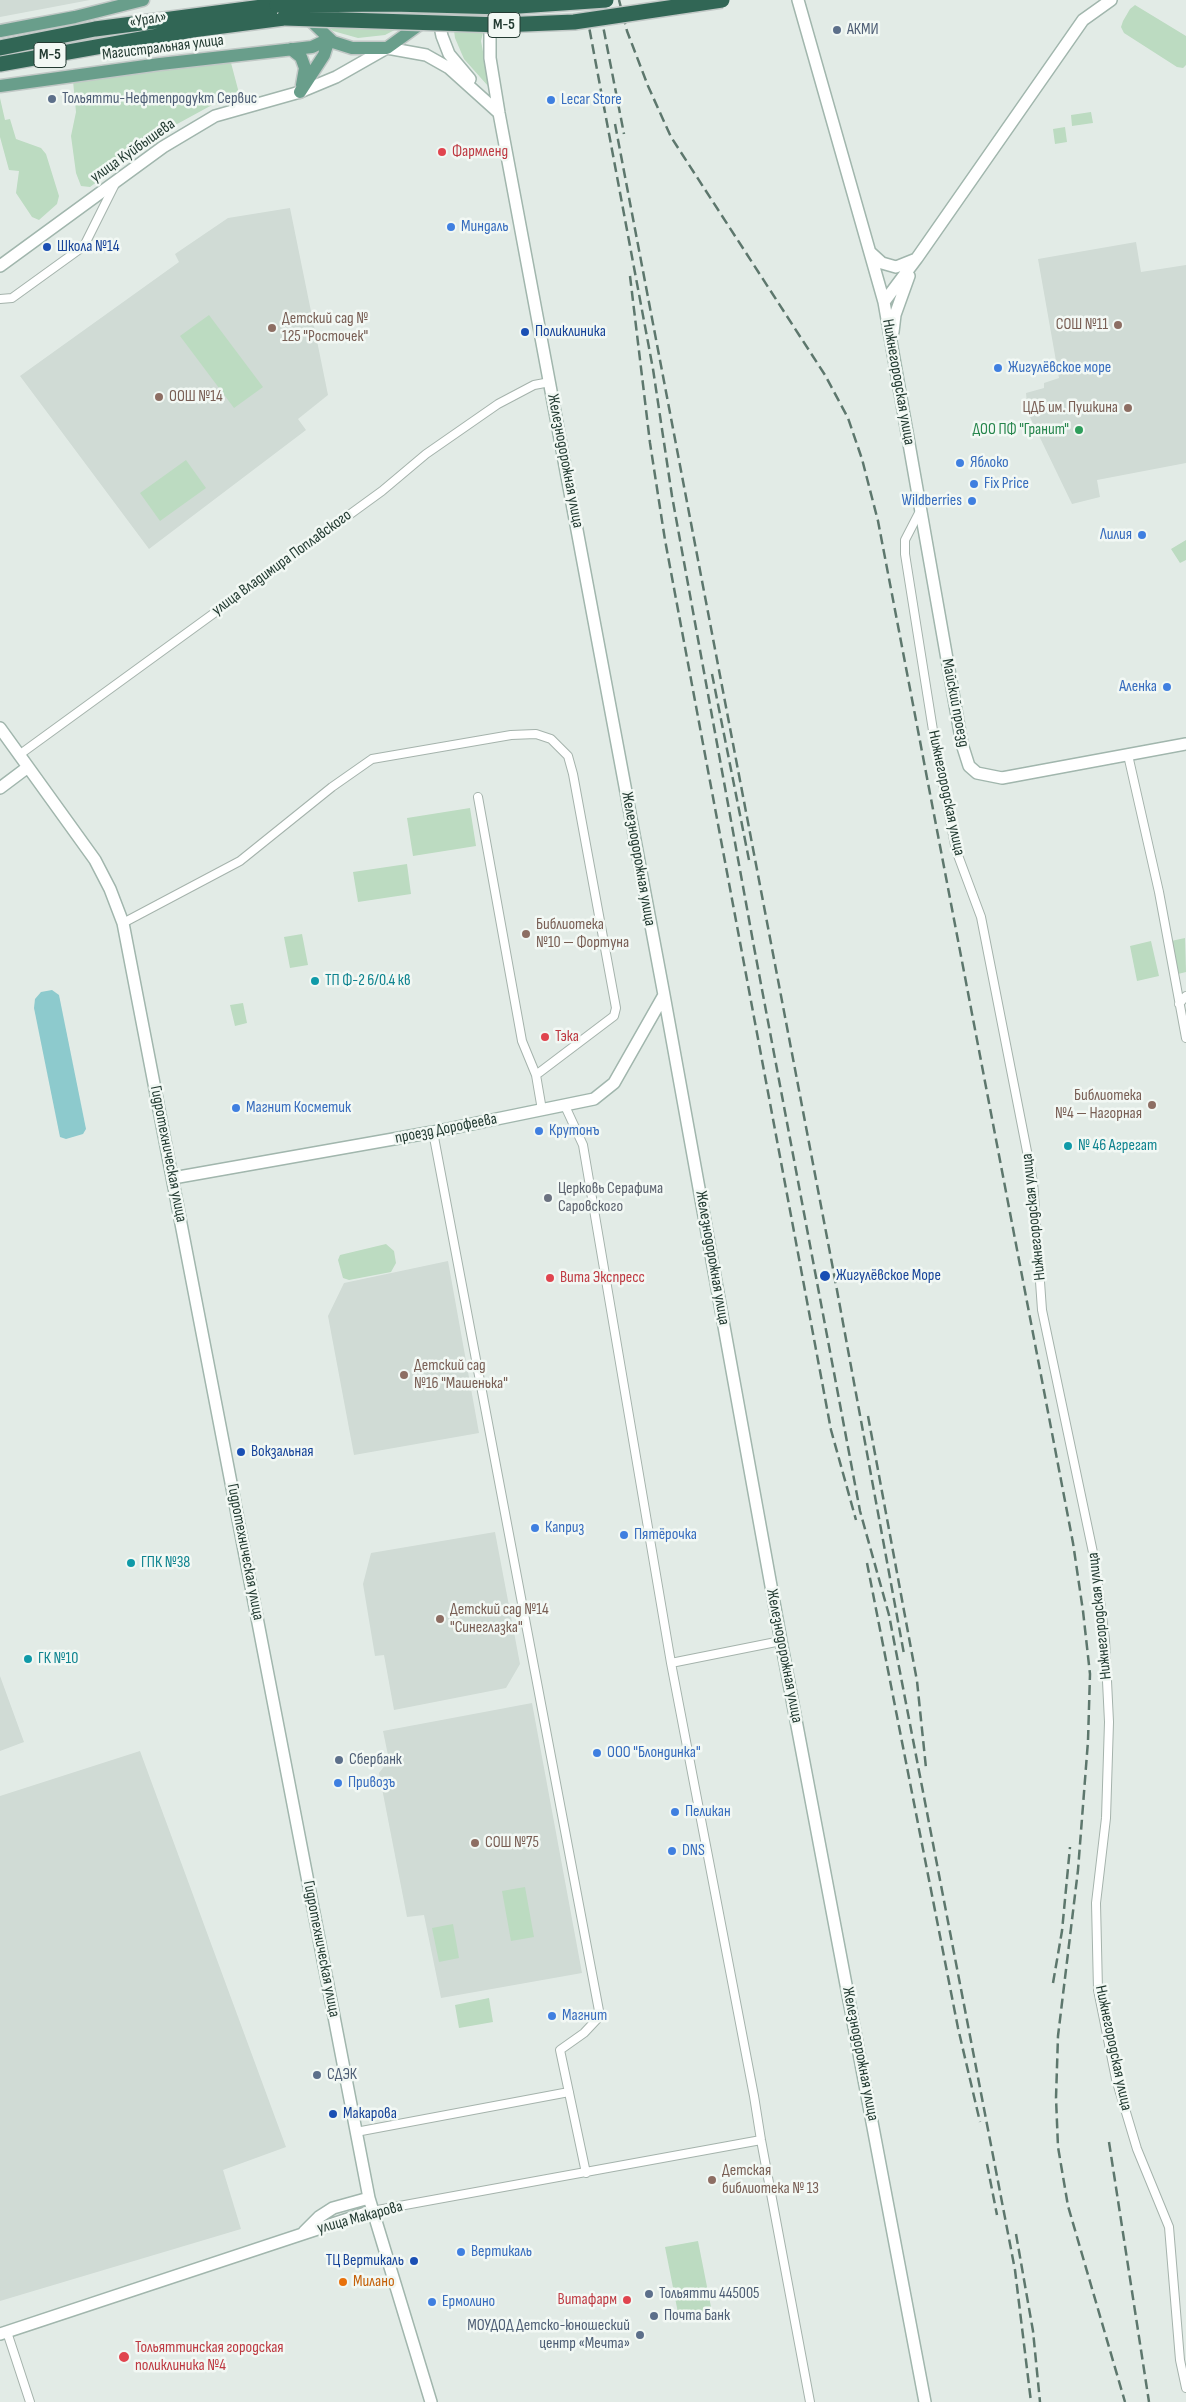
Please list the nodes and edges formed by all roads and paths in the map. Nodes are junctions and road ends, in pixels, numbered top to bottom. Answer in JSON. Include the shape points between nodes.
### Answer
{"nodes":[{"id":1,"x":143,"y":0,"type":"edge"},
{"id":2,"x":295,"y":0,"type":"edge"},
{"id":3,"x":505,"y":0,"type":"edge"},
{"id":4,"x":606,"y":0,"type":"edge"},
{"id":5,"x":722,"y":0,"type":"edge"},
{"id":6,"x":800,"y":0,"type":"edge"},
{"id":7,"x":1111,"y":0,"type":"edge"},
{"id":8,"x":436,"y":1,"type":"edge"},
{"id":9,"x":0,"y":31,"type":"edge"},
{"id":10,"x":329,"y":39,"type":"junction"},
{"id":11,"x":0,"y":48,"type":"edge"},
{"id":12,"x":387,"y":48,"type":"junction"},
{"id":13,"x":291,"y":49,"type":"junction"},
{"id":14,"x":0,"y":64,"type":"edge"},
{"id":15,"x":0,"y":86,"type":"edge"},
{"id":16,"x":300,"y":92,"type":"junction"},
{"id":17,"x":499,"y":113,"type":"junction"},
{"id":18,"x":117,"y":180,"type":"junction"},
{"id":19,"x":871,"y":253,"type":"junction"},
{"id":20,"x":918,"y":258,"type":"junction"},
{"id":21,"x":0,"y":266,"type":"edge"},
{"id":22,"x":0,"y":298,"type":"edge"},
{"id":23,"x":884,"y":302,"type":"junction"},
{"id":24,"x":892,"y":342,"type":"junction"},
{"id":25,"x":550,"y":382,"type":"junction"},
{"id":26,"x":921,"y":509,"type":"junction"},
{"id":27,"x":0,"y":728,"type":"edge"},
{"id":28,"x":1186,"y":744,"type":"edge"},
{"id":29,"x":1128,"y":754,"type":"junction"},
{"id":30,"x":19,"y":755,"type":"junction"},
{"id":31,"x":28,"y":767,"type":"junction"},
{"id":32,"x":0,"y":788,"type":"edge"},
{"id":33,"x":478,"y":797,"type":"dead end"},
{"id":34,"x":123,"y":923,"type":"junction"},
{"id":35,"x":664,"y":995,"type":"junction"},
{"id":36,"x":1186,"y":996,"type":"edge"},
{"id":37,"x":1179,"y":1004,"type":"junction"},
{"id":38,"x":1186,"y":1038,"type":"edge"},
{"id":39,"x":536,"y":1075,"type":"junction"},
{"id":40,"x":565,"y":1106,"type":"junction"},
{"id":41,"x":542,"y":1110,"type":"junction"},
{"id":42,"x":433,"y":1132,"type":"junction"},
{"id":43,"x":173,"y":1178,"type":"junction"},
{"id":44,"x":781,"y":1641,"type":"junction"},
{"id":45,"x":671,"y":1663,"type":"junction"},
{"id":46,"x":569,"y":2092,"type":"junction"},
{"id":47,"x":356,"y":2132,"type":"junction"},
{"id":48,"x":761,"y":2140,"type":"junction"},
{"id":49,"x":586,"y":2172,"type":"junction"},
{"id":50,"x":369,"y":2198,"type":"junction"},
{"id":51,"x":392,"y":2207,"type":"junction"},
{"id":52,"x":372,"y":2211,"type":"junction"},
{"id":53,"x":303,"y":2233,"type":"junction"},
{"id":54,"x":4,"y":2333,"type":"edge"},
{"id":55,"x":1186,"y":2388,"type":"edge"},
{"id":56,"x":30,"y":2402,"type":"edge"},
{"id":57,"x":432,"y":2402,"type":"edge"},
{"id":58,"x":810,"y":2402,"type":"edge"},
{"id":59,"x":925,"y":2402,"type":"edge"}],
"edges":[{"from":1,"to":9,"type":"main road"},
{"from":2,"to":10,"type":"main road","via":[[297,8]]},
{"from":3,"to":17,"type":"main road","name":"Железнодорожная улица","via":[[490,33],[490,58]]},
{"from":4,"to":11,"type":"highway","name":"«Урал»","number":"М-5","bridge":true,"via":[[504,7],[338,3],[278,5],[95,29]]},
{"from":5,"to":14,"type":"highway","name":"«Урал»","number":"М-5","bridge":true,"via":[[574,22],[501,25],[284,18],[192,30]]},
{"from":6,"to":19,"type":"main road","name":"Нижнегородская улица"},
{"from":7,"to":20,"type":"main road","via":[[1083,20]]},
{"from":8,"to":12,"type":"main road","via":[[423,22]]},
{"from":8,"to":17,"type":"main road","via":[[442,36],[449,54]]},
{"from":10,"to":12,"type":"main road","via":[[352,48]]},
{"from":10,"to":13,"type":"main road","name":"Магистральная улица","via":[[312,47]]},
{"from":10,"to":16,"type":"main road","via":[[324,54]]},
{"from":12,"to":16,"type":"main road","name":"улица Куйбышева","via":[[336,77]]},
{"from":12,"to":17,"type":"main road","via":[[426,55],[449,68]]},
{"from":13,"to":15,"type":"main road","name":"Магистральная улица"},
{"from":13,"to":16,"type":"main road","via":[[301,57],[305,68]]},
{"from":16,"to":18,"type":"main road","name":"улица Куйбышева","via":[[215,116],[162,147]]},
{"from":17,"to":25,"type":"main road","name":"Железнодорожная улица"},
{"from":18,"to":21,"type":"main road","name":"улица Куйбышева"},
{"from":18,"to":22,"type":"street","via":[[84,246],[12,298]]},
{"from":19,"to":20,"type":"main road","via":[[882,263],[896,267]]},
{"from":19,"to":23,"type":"main road","name":"Нижнегородская улица"},
{"from":20,"to":23,"type":"main road"},
{"from":20,"to":24,"type":"main road","via":[[895,315]]},
{"from":23,"to":24,"type":"main road","name":"Нижнегородская улица"},
{"from":24,"to":26,"type":"main road","name":"Нижнегородская улица"},
{"from":25,"to":30,"type":"street","name":"улица Владимира Поплавского","via":[[534,385],[498,404],[426,454],[382,491]]},
{"from":25,"to":35,"type":"main road","name":"Железнодорожная улица"},
{"from":26,"to":29,"type":"main road","name":"Майский проезд","via":[[968,766],[977,773],[1002,778]]},
{"from":26,"to":55,"type":"street","name":"Нижнегородская улица","via":[[905,540],[905,554],[935,743],[956,850],[981,917],[1031,1172],[1042,1310],[1098,1582],[1105,1640],[1109,1722],[1106,1818],[1096,1903],[1098,1990],[1116,2079],[1137,2149],[1169,2227],[1180,2360]]},
{"from":27,"to":30,"type":"main road","name":"Гидротехническая улица"},
{"from":28,"to":29,"type":"main road","name":"Майский проезд"},
{"from":29,"to":37,"type":"street","via":[[1159,892]]},
{"from":30,"to":31,"type":"main road","name":"Гидротехническая улица"},
{"from":31,"to":32,"type":"main road"},
{"from":31,"to":34,"type":"main road","name":"Гидротехническая улица","via":[[96,860]]},
{"from":33,"to":39,"type":"street","via":[[522,1041]]},
{"from":34,"to":39,"type":"street","via":[[240,861],[372,759],[512,735],[536,734],[550,739],[568,756],[574,774],[616,1008],[614,1016]]},
{"from":34,"to":43,"type":"main road","name":"Гидротехническая улица"},
{"from":35,"to":40,"type":"main road","name":"проезд Дорофеева","via":[[614,1083],[594,1098]]},
{"from":35,"to":44,"type":"main road","name":"Железнодорожная улица"},
{"from":36,"to":37,"type":"street"},
{"from":37,"to":38,"type":"street"},
{"from":39,"to":41,"type":"street"},
{"from":40,"to":41,"type":"main road","name":"проезд Дорофеева"},
{"from":40,"to":45,"type":"street","via":[[583,1145]]},
{"from":41,"to":42,"type":"main road","name":"проезд Дорофеева"},
{"from":42,"to":43,"type":"main road","name":"проезд Дорофеева"},
{"from":42,"to":46,"type":"street","via":[[600,2016],[584,2033],[560,2050]]},
{"from":43,"to":47,"type":"main road","name":"Гидротехническая улица"},
{"from":44,"to":45,"type":"street"},
{"from":44,"to":59,"type":"main road","name":"Железнодорожная улица"},
{"from":45,"to":48,"type":"street"},
{"from":46,"to":47,"type":"street"},
{"from":46,"to":49,"type":"street"},
{"from":47,"to":50,"type":"main road","name":"Гидротехническая улица"},
{"from":48,"to":49,"type":"street","name":"улица Макарова"},
{"from":48,"to":58,"type":"street"},
{"from":49,"to":51,"type":"street","name":"улица Макарова"},
{"from":50,"to":51,"type":"street"},
{"from":50,"to":52,"type":"main road","name":"Гидротехническая улица"},
{"from":50,"to":53,"type":"main road","via":[[333,2208],[318,2217]]},
{"from":51,"to":52,"type":"street","name":"улица Макарова"},
{"from":52,"to":53,"type":"main road","name":"улица Макарова"},
{"from":52,"to":57,"type":"main road","name":"Гидротехническая улица"},
{"from":53,"to":54,"type":"main road","name":"улица Макарова"},
{"from":54,"to":56,"type":"street"}]}
